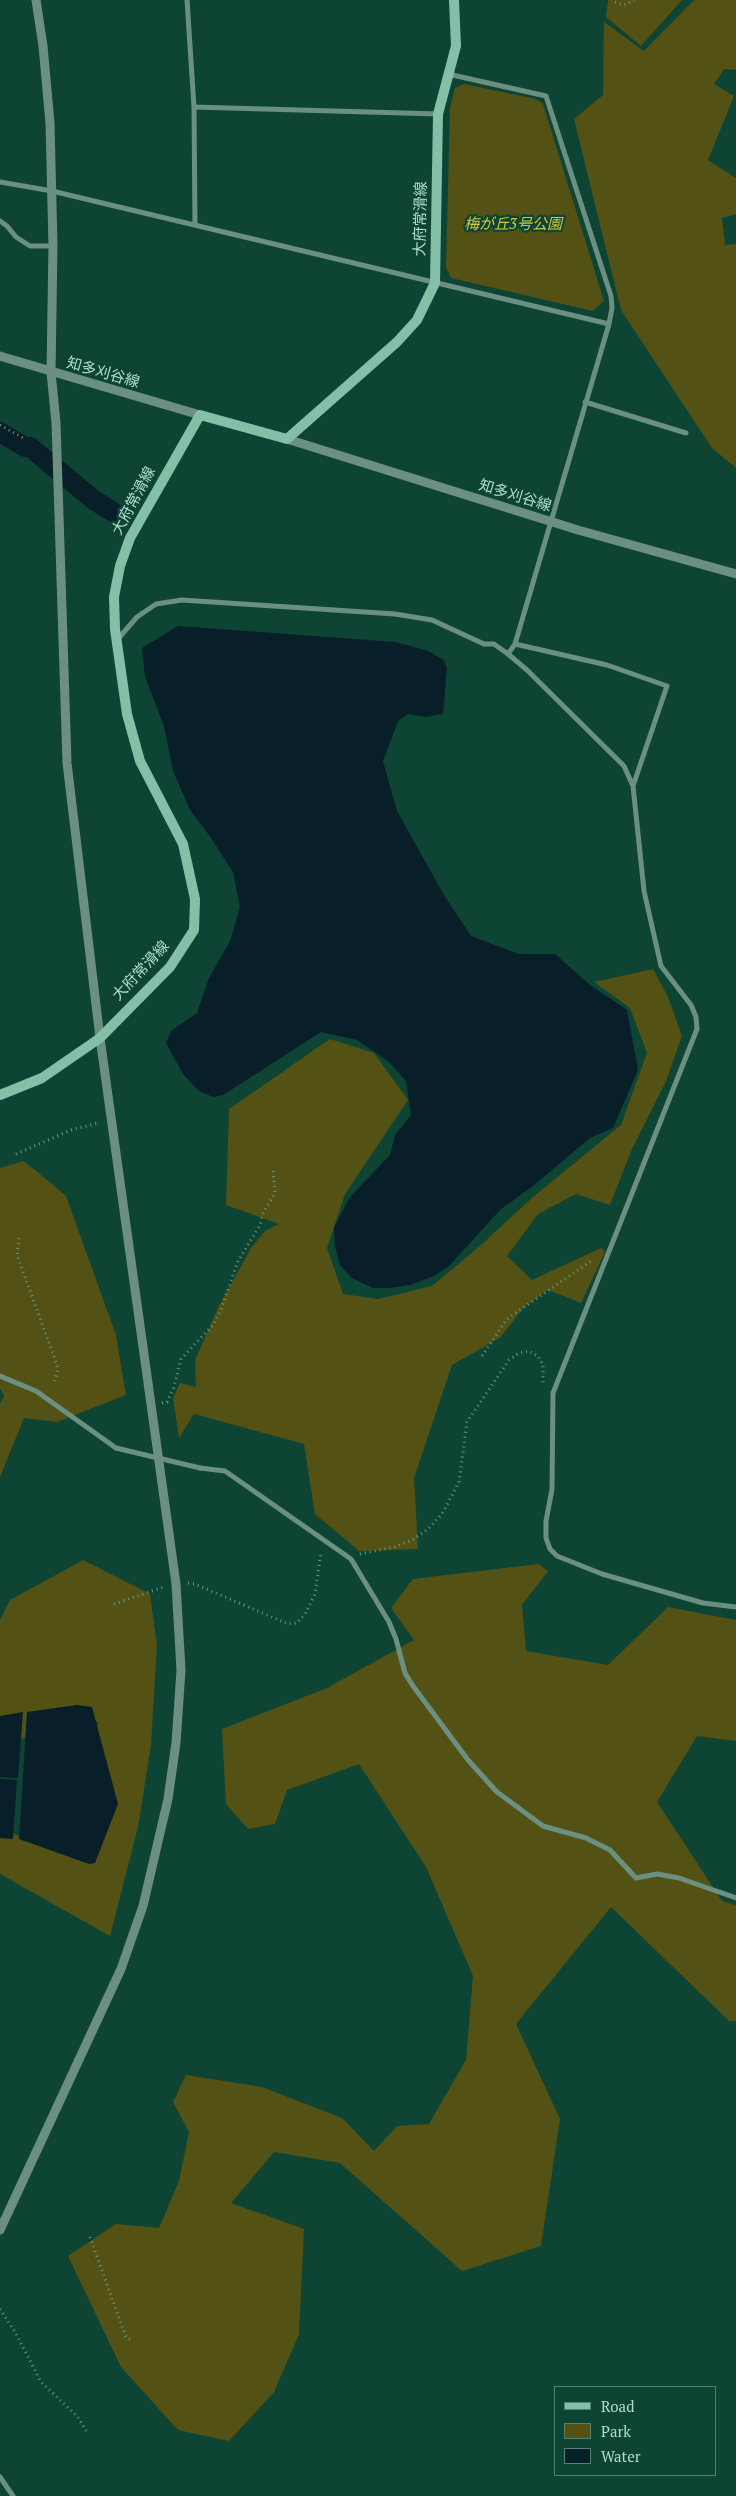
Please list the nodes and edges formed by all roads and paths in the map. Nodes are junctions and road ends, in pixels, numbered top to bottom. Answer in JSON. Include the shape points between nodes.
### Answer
{"nodes":[{"id":1,"x":36,"y":0,"type":"edge"},
{"id":2,"x":186,"y":0,"type":"edge"},
{"id":3,"x":454,"y":0,"type":"edge"},
{"id":4,"x":634,"y":0,"type":"edge"},
{"id":5,"x":615,"y":2,"type":"dead end"},
{"id":6,"x":448,"y":74,"type":"junction"},
{"id":7,"x":194,"y":106,"type":"junction"},
{"id":8,"x":438,"y":114,"type":"junction"},
{"id":9,"x":0,"y":182,"type":"edge"},
{"id":10,"x":52,"y":191,"type":"junction"},
{"id":11,"x":0,"y":221,"type":"edge"},
{"id":12,"x":195,"y":226,"type":"junction"},
{"id":13,"x":53,"y":246,"type":"junction"},
{"id":14,"x":435,"y":283,"type":"junction"},
{"id":15,"x":608,"y":324,"type":"junction"},
{"id":16,"x":0,"y":356,"type":"edge"},
{"id":17,"x":51,"y":372,"type":"junction"},
{"id":18,"x":584,"y":402,"type":"junction"},
{"id":19,"x":200,"y":414,"type":"junction"},
{"id":20,"x":0,"y":425,"type":"edge"},
{"id":21,"x":686,"y":433,"type":"dead end"},
{"id":22,"x":25,"y":439,"type":"dead end"},
{"id":23,"x":287,"y":439,"type":"junction"},
{"id":24,"x":551,"y":522,"type":"junction"},
{"id":25,"x":736,"y":574,"type":"edge"},
{"id":26,"x":116,"y":640,"type":"junction"},
{"id":27,"x":515,"y":644,"type":"junction"},
{"id":28,"x":508,"y":654,"type":"junction"},
{"id":29,"x":633,"y":786,"type":"junction"},
{"id":30,"x":100,"y":1038,"type":"junction"},
{"id":31,"x":0,"y":1095,"type":"edge"},
{"id":32,"x":98,"y":1123,"type":"dead end"},
{"id":33,"x":16,"y":1154,"type":"dead end"},
{"id":34,"x":273,"y":1171,"type":"dead end"},
{"id":35,"x":19,"y":1238,"type":"dead end"},
{"id":36,"x":594,"y":1258,"type":"dead end"},
{"id":37,"x":482,"y":1356,"type":"dead end"},
{"id":38,"x":0,"y":1376,"type":"edge"},
{"id":39,"x":54,"y":1382,"type":"dead end"},
{"id":40,"x":152,"y":1406,"type":"junction"},
{"id":41,"x":553,"y":1407,"type":"junction"},
{"id":42,"x":324,"y":1540,"type":"junction"},
{"id":43,"x":351,"y":1559,"type":"junction"},
{"id":44,"x":176,"y":1584,"type":"junction"},
{"id":45,"x":114,"y":1604,"type":"dead end"},
{"id":46,"x":736,"y":1607,"type":"edge"},
{"id":47,"x":736,"y":1898,"type":"edge"},
{"id":48,"x":0,"y":2230,"type":"edge"},
{"id":49,"x":90,"y":2238,"type":"dead end"},
{"id":50,"x":0,"y":2309,"type":"edge"},
{"id":51,"x":132,"y":2341,"type":"dead end"},
{"id":52,"x":88,"y":2434,"type":"dead end"},
{"id":53,"x":0,"y":2477,"type":"edge"},
{"id":54,"x":13,"y":2496,"type":"edge"}],
"edges":[{"from":1,"to":10,"type":"street","via":[[50,123]]},
{"from":2,"to":7,"type":"street"},
{"from":3,"to":6,"type":"main road","name":"大府常滑線","via":[[456,46]]},
{"from":4,"to":5,"type":"path","via":[[624,5]]},
{"from":6,"to":8,"type":"main road","name":"大府常滑線"},
{"from":6,"to":15,"type":"street","via":[[546,96],[611,296]]},
{"from":7,"to":8,"type":"street"},
{"from":7,"to":12,"type":"street"},
{"from":8,"to":14,"type":"main road","name":"大府常滑線"},
{"from":9,"to":10,"type":"street"},
{"from":10,"to":12,"type":"street"},
{"from":10,"to":13,"type":"street"},
{"from":11,"to":13,"type":"street","via":[[16,238],[30,246]]},
{"from":12,"to":14,"type":"street"},
{"from":13,"to":17,"type":"street"},
{"from":14,"to":15,"type":"street"},
{"from":14,"to":23,"type":"main road","name":"大府常滑線","via":[[417,320],[397,342]]},
{"from":15,"to":18,"type":"street"},
{"from":16,"to":17,"type":"street","name":"知多刈谷線"},
{"from":17,"to":19,"type":"street","name":"知多刈谷線"},
{"from":17,"to":30,"type":"street","via":[[56,423],[67,763]]},
{"from":18,"to":21,"type":"street"},
{"from":18,"to":24,"type":"street"},
{"from":19,"to":23,"type":"main road"},
{"from":19,"to":26,"type":"main road","name":"大府常滑線","via":[[130,538],[114,597]]},
{"from":20,"to":22,"type":"path"},
{"from":23,"to":24,"type":"street","name":"知多刈谷線"},
{"from":24,"to":25,"type":"street","name":"知多刈谷線"},
{"from":24,"to":27,"type":"street"},
{"from":26,"to":28,"type":"street","via":[[137,617],[156,604],[182,600],[395,614],[432,620],[484,644],[494,644]]},
{"from":26,"to":30,"type":"main road","name":"大府常滑線","via":[[127,714],[140,761],[183,844],[195,898],[194,930],[170,967]]},
{"from":27,"to":28,"type":"street"},
{"from":27,"to":29,"type":"street","via":[[607,665],[667,686]]},
{"from":28,"to":29,"type":"street","via":[[624,766]]},
{"from":29,"to":41,"type":"street","via":[[644,891],[661,966],[691,1005],[697,1029],[553,1393]]},
{"from":30,"to":31,"type":"main road","name":"大府常滑線","via":[[42,1078]]},
{"from":30,"to":40,"type":"street"},
{"from":32,"to":33,"type":"path","via":[[71,1130]]},
{"from":34,"to":40,"type":"path","via":[[275,1194],[238,1261],[220,1312],[213,1325],[181,1359],[173,1390],[166,1402]]},
{"from":35,"to":39,"type":"path","via":[[17,1255],[58,1370]]},
{"from":36,"to":37,"type":"path","via":[[507,1319]]},
{"from":38,"to":42,"type":"street","bridge":true,"via":[[36,1391],[116,1448],[226,1471]]},
{"from":40,"to":44,"type":"street"},
{"from":41,"to":43,"type":"path","via":[[545,1402],[542,1395],[544,1365],[538,1356],[529,1351],[509,1360],[467,1422],[459,1482],[442,1514],[412,1540]]},
{"from":41,"to":46,"type":"street","via":[[552,1489],[546,1521],[550,1549],[569,1562],[602,1574],[703,1603]]},
{"from":42,"to":43,"type":"street"},
{"from":42,"to":44,"type":"path","via":[[315,1594],[297,1623],[288,1624],[195,1584]]},
{"from":43,"to":47,"type":"street","via":[[389,1622],[412,1686],[468,1760],[498,1792],[543,1826],[586,1838],[610,1850],[636,1878],[657,1874],[679,1878]]},
{"from":44,"to":45,"type":"path"},
{"from":44,"to":48,"type":"street","via":[[181,1670],[176,1743],[168,1800],[143,1906],[121,1969]]},
{"from":49,"to":51,"type":"path","via":[[126,2338]]},
{"from":50,"to":52,"type":"path","via":[[40,2382],[78,2417]]},
{"from":53,"to":54,"type":"street"}]}
